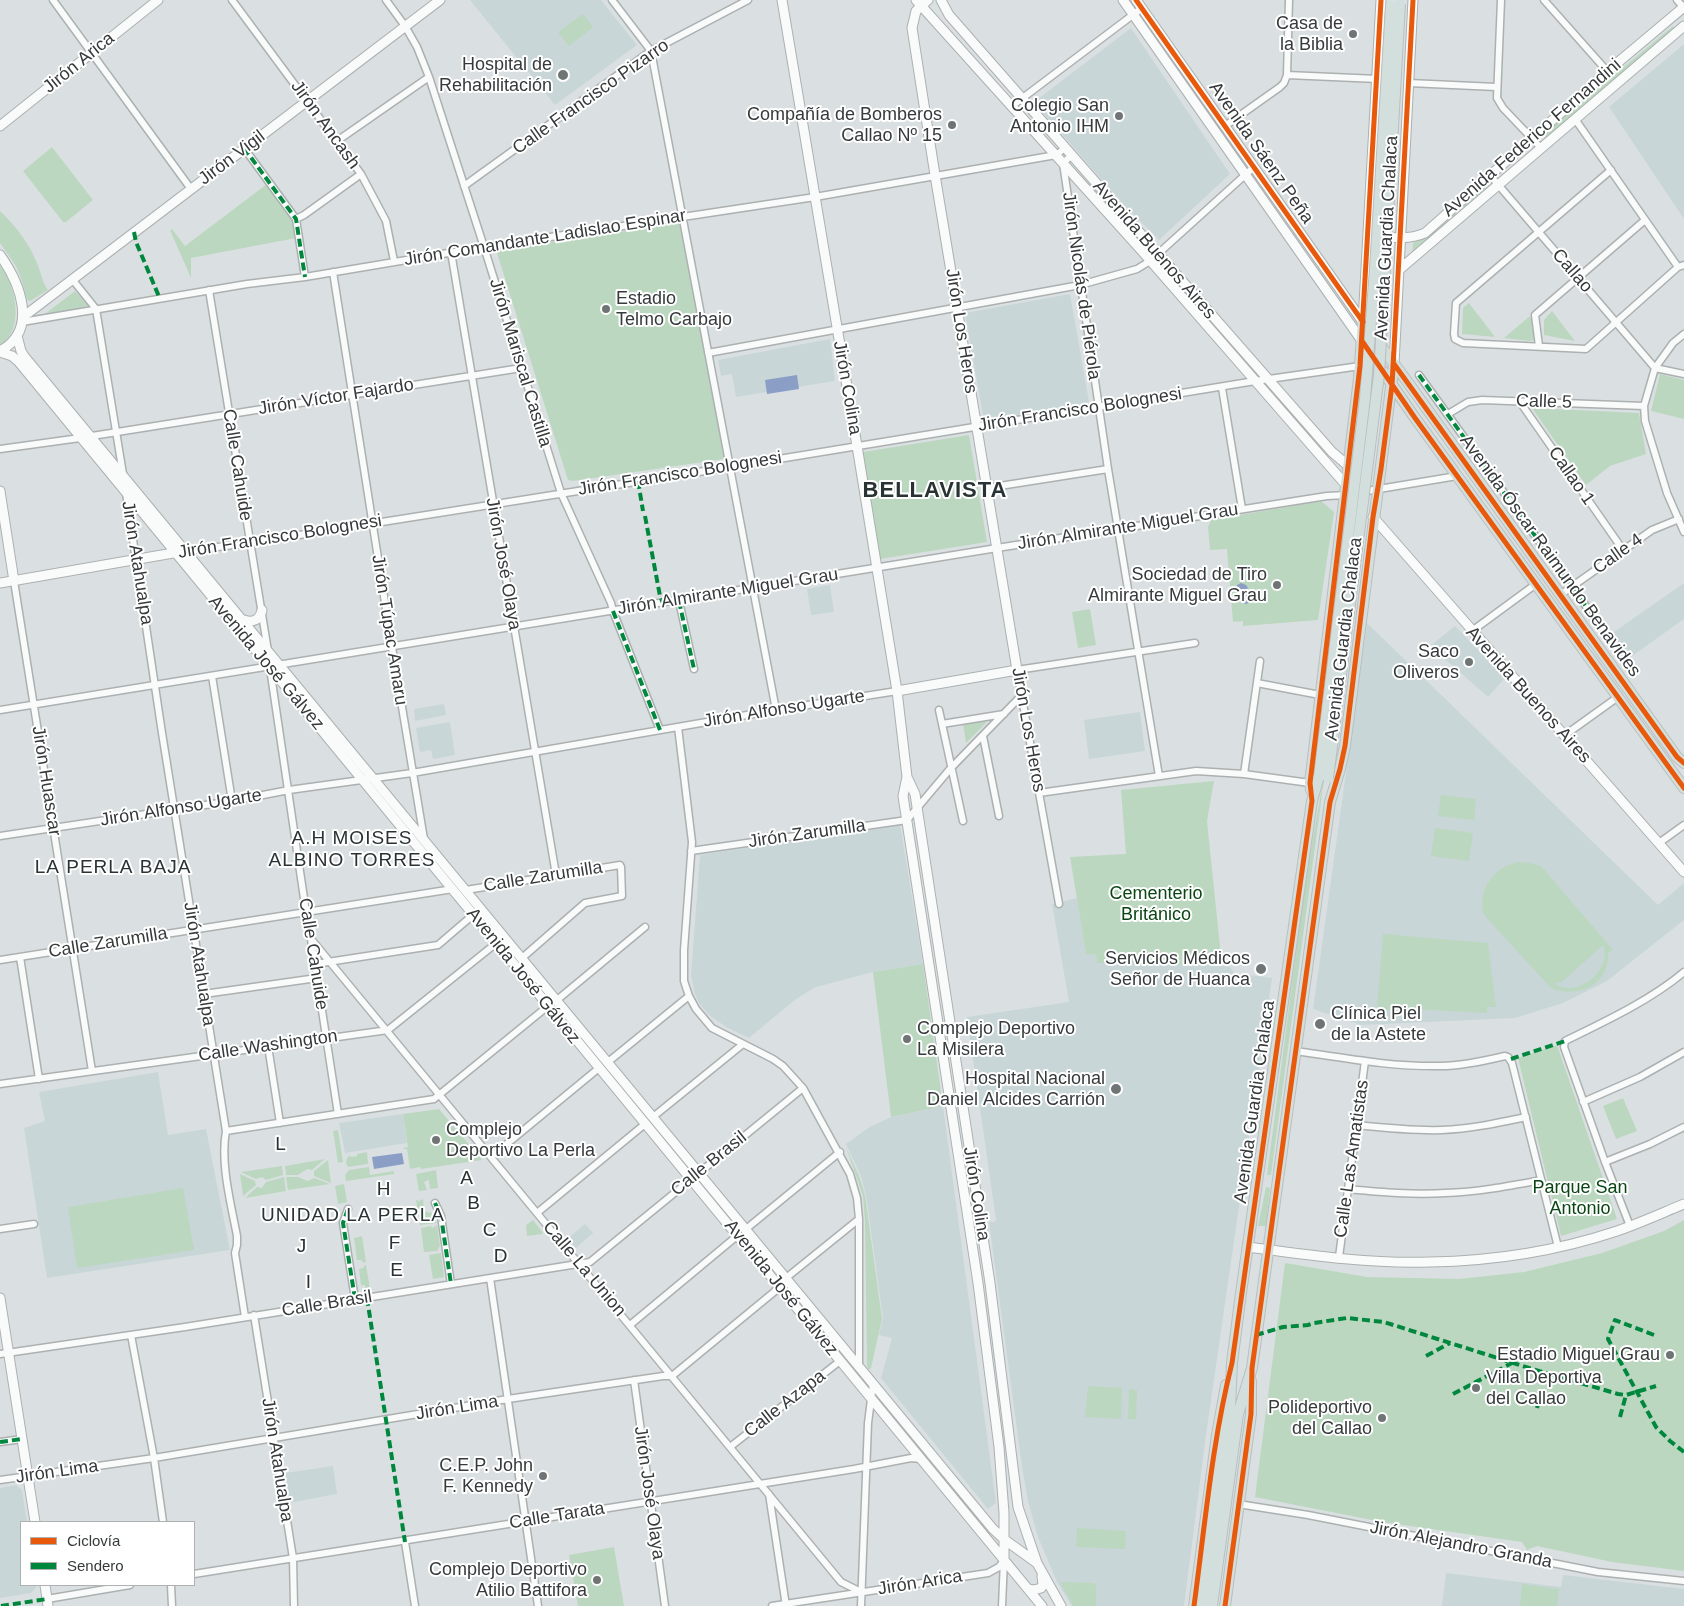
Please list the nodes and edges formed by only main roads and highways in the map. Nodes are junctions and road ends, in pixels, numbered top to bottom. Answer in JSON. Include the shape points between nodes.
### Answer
{"nodes":[{"id":1,"x":158,"y":0,"type":"edge"},
{"id":2,"x":440,"y":0,"type":"edge"},
{"id":3,"x":782,"y":0,"type":"edge"},
{"id":4,"x":941,"y":0,"type":"edge"},
{"id":5,"x":1123,"y":0,"type":"edge"},
{"id":6,"x":1136,"y":0,"type":"edge"},
{"id":7,"x":1382,"y":0,"type":"edge"},
{"id":8,"x":1413,"y":0,"type":"edge"},
{"id":9,"x":922,"y":2,"type":"edge"},
{"id":10,"x":1396,"y":2,"type":"edge"},
{"id":11,"x":1684,"y":7,"type":"edge"},
{"id":12,"x":1684,"y":26,"type":"edge"},
{"id":13,"x":0,"y":126,"type":"edge"},
{"id":14,"x":1368,"y":235,"type":"junction"},
{"id":15,"x":1402,"y":238,"type":"junction"},
{"id":16,"x":0,"y":254,"type":"edge"},
{"id":17,"x":1400,"y":268,"type":"junction"},
{"id":18,"x":1365,"y":290,"type":"junction"},
{"id":19,"x":1344,"y":295,"type":"junction"},
{"id":20,"x":22,"y":319,"type":"junction"},
{"id":21,"x":1363,"y":322,"type":"junction"},
{"id":22,"x":17,"y":336,"type":"junction"},
{"id":23,"x":1362,"y":341,"type":"junction"},
{"id":24,"x":0,"y":351,"type":"edge"},
{"id":25,"x":1394,"y":364,"type":"junction"},
{"id":26,"x":1392,"y":384,"type":"junction"},
{"id":27,"x":1348,"y":466,"type":"junction"},
{"id":28,"x":1378,"y":489,"type":"junction"},
{"id":29,"x":1345,"y":490,"type":"junction"},
{"id":30,"x":0,"y":491,"type":"edge"},
{"id":31,"x":1373,"y":517,"type":"junction"},
{"id":32,"x":187,"y":551,"type":"junction"},
{"id":33,"x":175,"y":553,"type":"junction"},
{"id":34,"x":14,"y":581,"type":"junction"},
{"id":35,"x":0,"y":583,"type":"edge"},
{"id":36,"x":262,"y":610,"type":"road end"},
{"id":37,"x":244,"y":620,"type":"junction"},
{"id":38,"x":1590,"y":636,"type":"junction"},
{"id":39,"x":1579,"y":644,"type":"junction"},
{"id":40,"x":1017,"y":670,"type":"joint"},
{"id":41,"x":897,"y":691,"type":"junction"},
{"id":42,"x":1684,"y":763,"type":"edge"},
{"id":43,"x":907,"y":777,"type":"junction"},
{"id":44,"x":1319,"y":779,"type":"junction"},
{"id":45,"x":1684,"y":788,"type":"edge"},
{"id":46,"x":1330,"y":802,"type":"junction"},
{"id":47,"x":927,"y":872,"type":"junction"},
{"id":48,"x":1684,"y":872,"type":"edge"},
{"id":49,"x":916,"y":874,"type":"junction"},
{"id":50,"x":935,"y":925,"type":"junction"},
{"id":51,"x":924,"y":928,"type":"junction"},
{"id":52,"x":942,"y":968,"type":"junction"},
{"id":53,"x":930,"y":970,"type":"junction"},
{"id":54,"x":964,"y":1114,"type":"junction"},
{"id":55,"x":952,"y":1115,"type":"junction"},
{"id":56,"x":971,"y":1162,"type":"junction"},
{"id":57,"x":960,"y":1164,"type":"junction"},
{"id":58,"x":1684,"y":1204,"type":"edge"},
{"id":59,"x":1248,"y":1246,"type":"junction"},
{"id":60,"x":1268,"y":1249,"type":"junction"},
{"id":61,"x":0,"y":1298,"type":"edge"},
{"id":62,"x":4,"y":1353,"type":"edge"},
{"id":63,"x":1232,"y":1363,"type":"junction"},
{"id":64,"x":1252,"y":1368,"type":"junction"},
{"id":65,"x":1234,"y":1411,"type":"junction"},
{"id":66,"x":930,"y":1452,"type":"junction"},
{"id":67,"x":921,"y":1459,"type":"junction"},
{"id":68,"x":35,"y":1521,"type":"edge"},
{"id":69,"x":1005,"y":1540,"type":"junction"},
{"id":70,"x":1004,"y":1560,"type":"junction"},
{"id":71,"x":1039,"y":1567,"type":"junction"},
{"id":72,"x":45,"y":1586,"type":"edge"},
{"id":73,"x":1028,"y":1589,"type":"junction"},
{"id":74,"x":47,"y":1602,"type":"edge"},
{"id":75,"x":1042,"y":1606,"type":"edge"},
{"id":76,"x":1061,"y":1606,"type":"edge"},
{"id":77,"x":1194,"y":1606,"type":"edge"},
{"id":78,"x":1204,"y":1606,"type":"edge"},
{"id":79,"x":1212,"y":1606,"type":"edge"},
{"id":80,"x":1225,"y":1606,"type":"edge"}],
"edges":[{"from":1,"to":13,"type":"main road","name":"Jirón Arica"},
{"from":2,"to":20,"type":"main road","name":"Jirón Vigil"},
{"from":3,"to":41,"type":"main road","name":"Jirón Colina"},
{"from":4,"to":27,"type":"main road","name":"Avenida Buenos Aires","via":[[949,14],[1065,148],[1332,452]]},
{"from":5,"to":23,"type":"main road","name":"Avenida Sáenz Peña"},
{"from":6,"to":19,"type":"main road","name":"Avenida Sáenz Peña"},
{"from":7,"to":14,"type":"main road","name":"Avenida Guardia Chalaca"},
{"from":8,"to":15,"type":"main road","name":"Avenida Guardia Chalaca"},
{"from":9,"to":29,"type":"main road","name":"Avenida Buenos Aires","via":[[1255,381]]},
{"from":9,"to":40,"type":"main road","name":"Jirón Los Heros","via":[[912,28]]},
{"from":10,"to":44,"type":"main road","name":"Avenida Guardia Chalaca","bridge":true,"via":[[1379,375]]},
{"from":11,"to":15,"type":"main road","name":"Avenida Federico Fernandini","via":[[1425,233]]},
{"from":12,"to":17,"type":"main road","name":"Avenida Federico Fernandini"},
{"from":14,"to":15,"type":"main road","name":"Avenida Federico Fernandini"},
{"from":14,"to":18,"type":"main road","name":"Avenida Guardia Chalaca"},
{"from":15,"to":17,"type":"main road","name":"Avenida Guardia Chalaca"},
{"from":16,"to":20,"type":"main road","via":[[19,291]]},
{"from":17,"to":25,"type":"main road","name":"Avenida Guardia Chalaca"},
{"from":18,"to":19,"type":"main road","via":[[1356,296]]},
{"from":18,"to":21,"type":"main road","name":"Avenida Guardia Chalaca"},
{"from":19,"to":21,"type":"main road","name":"Avenida Sáenz Peña"},
{"from":20,"to":22,"type":"main road"},
{"from":21,"to":23,"type":"main road","name":"Avenida Guardia Chalaca"},
{"from":21,"to":25,"type":"main road","name":"Avenida Óscar Raimundo Benavides"},
{"from":22,"to":24,"type":"main road"},
{"from":22,"to":32,"type":"main road","name":"Avenida José Gálvez","via":[[24,356]]},
{"from":23,"to":26,"type":"main road","name":"Avenida Óscar Raimundo Benavides"},
{"from":23,"to":27,"type":"main road","name":"Avenida Guardia Chalaca"},
{"from":24,"to":33,"type":"main road","name":"Avenida José Gálvez","via":[[18,361]]},
{"from":25,"to":26,"type":"main road","name":"Avenida Guardia Chalaca"},
{"from":25,"to":38,"type":"main road","name":"Avenida Óscar Raimundo Benavides"},
{"from":26,"to":28,"type":"main road","name":"Avenida Guardia Chalaca"},
{"from":26,"to":39,"type":"main road","name":"Avenida Óscar Raimundo Benavides"},
{"from":27,"to":28,"type":"main road","name":"Avenida Buenos Aires"},
{"from":27,"to":29,"type":"main road","name":"Avenida Guardia Chalaca"},
{"from":28,"to":31,"type":"main road","name":"Avenida Guardia Chalaca"},
{"from":29,"to":44,"type":"main road","name":"Avenida Guardia Chalaca","via":[[1320,695]]},
{"from":30,"to":34,"type":"main road","name":"Jirón Huascar"},
{"from":31,"to":46,"type":"main road","name":"Avenida Guardia Chalaca","via":[[1345,746]]},
{"from":31,"to":48,"type":"main road","name":"Avenida Buenos Aires"},
{"from":32,"to":33,"type":"main road","name":"Jirón Francisco Bolognesi"},
{"from":32,"to":37,"type":"main road","name":"Avenida José Gálvez"},
{"from":33,"to":34,"type":"main road","name":"Jirón Francisco Bolognesi"},
{"from":33,"to":67,"type":"main road","name":"Avenida José Gálvez"},
{"from":34,"to":35,"type":"main road","name":"Jirón Francisco Bolognesi"},
{"from":36,"to":37,"type":"main road","via":[[255,621]]},
{"from":37,"to":66,"type":"main road","name":"Avenida José Gálvez"},
{"from":38,"to":39,"type":"main road"},
{"from":38,"to":42,"type":"main road","name":"Avenida Óscar Raimundo Benavides"},
{"from":39,"to":45,"type":"main road","name":"Avenida Óscar Raimundo Benavides"},
{"from":40,"to":41,"type":"main road","name":"Jirón Alfonso Ugarte"},
{"from":41,"to":43,"type":"main road","name":"Jirón Colina"},
{"from":43,"to":47,"type":"main road","name":"Jirón Colina","via":[[915,794]]},
{"from":43,"to":49,"type":"main road","name":"Jirón Colina","via":[[903,796]]},
{"from":44,"to":46,"type":"main road","name":"Avenida Guardia Chalaca"},
{"from":44,"to":59,"type":"main road","name":"Avenida Guardia Chalaca","via":[[1312,801]]},
{"from":46,"to":60,"type":"main road","name":"Avenida Guardia Chalaca"},
{"from":47,"to":49,"type":"main road"},
{"from":47,"to":50,"type":"main road","name":"Jirón Colina"},
{"from":49,"to":51,"type":"main road","name":"Jirón Colina"},
{"from":50,"to":51,"type":"main road"},
{"from":50,"to":52,"type":"main road","name":"Jirón Colina"},
{"from":51,"to":53,"type":"main road","name":"Jirón Colina"},
{"from":52,"to":53,"type":"main road"},
{"from":52,"to":54,"type":"main road","name":"Jirón Colina"},
{"from":53,"to":55,"type":"main road","name":"Jirón Colina"},
{"from":54,"to":55,"type":"main road"},
{"from":54,"to":56,"type":"main road","name":"Jirón Colina"},
{"from":55,"to":57,"type":"main road","name":"Jirón Colina"},
{"from":56,"to":57,"type":"main road"},
{"from":56,"to":71,"type":"main road","name":"Jirón Colina","via":[[1018,1507]]},
{"from":57,"to":69,"type":"main road","name":"Jirón Colina","via":[[996,1425]]},
{"from":58,"to":60,"type":"main road","via":[[1630,1226],[1558,1247],[1496,1258],[1386,1262]]},
{"from":59,"to":60,"type":"main road"},
{"from":59,"to":63,"type":"main road","name":"Avenida Guardia Chalaca"},
{"from":60,"to":64,"type":"main road","name":"Avenida Guardia Chalaca"},
{"from":61,"to":62,"type":"main road"},
{"from":62,"to":68,"type":"main road"},
{"from":63,"to":65,"type":"main road","name":"Avenida Guardia Chalaca"},
{"from":63,"to":77,"type":"main road","via":[[1217,1435]]},
{"from":64,"to":65,"type":"main road","name":"Avenida Guardia Chalaca"},
{"from":64,"to":80,"type":"main road","via":[[1251,1414]]},
{"from":65,"to":78,"type":"main road","name":"Avenida Guardia Chalaca"},
{"from":65,"to":79,"type":"main road","name":"Avenida Guardia Chalaca"},
{"from":66,"to":67,"type":"main road"},
{"from":66,"to":69,"type":"main road","name":"Avenida José Gálvez"},
{"from":67,"to":70,"type":"main road","name":"Avenida José Gálvez"},
{"from":69,"to":70,"type":"main road","name":"Jirón Colina"},
{"from":69,"to":71,"type":"main road","name":"Avenida José Gálvez"},
{"from":70,"to":73,"type":"main road","name":"Avenida José Gálvez"},
{"from":71,"to":73,"type":"main road","via":[[1043,1585],[1034,1590]]},
{"from":71,"to":76,"type":"main road","name":"Jirón Colina"},
{"from":72,"to":74,"type":"main road"},
{"from":73,"to":75,"type":"main road","name":"Avenida José Gálvez"}]}
